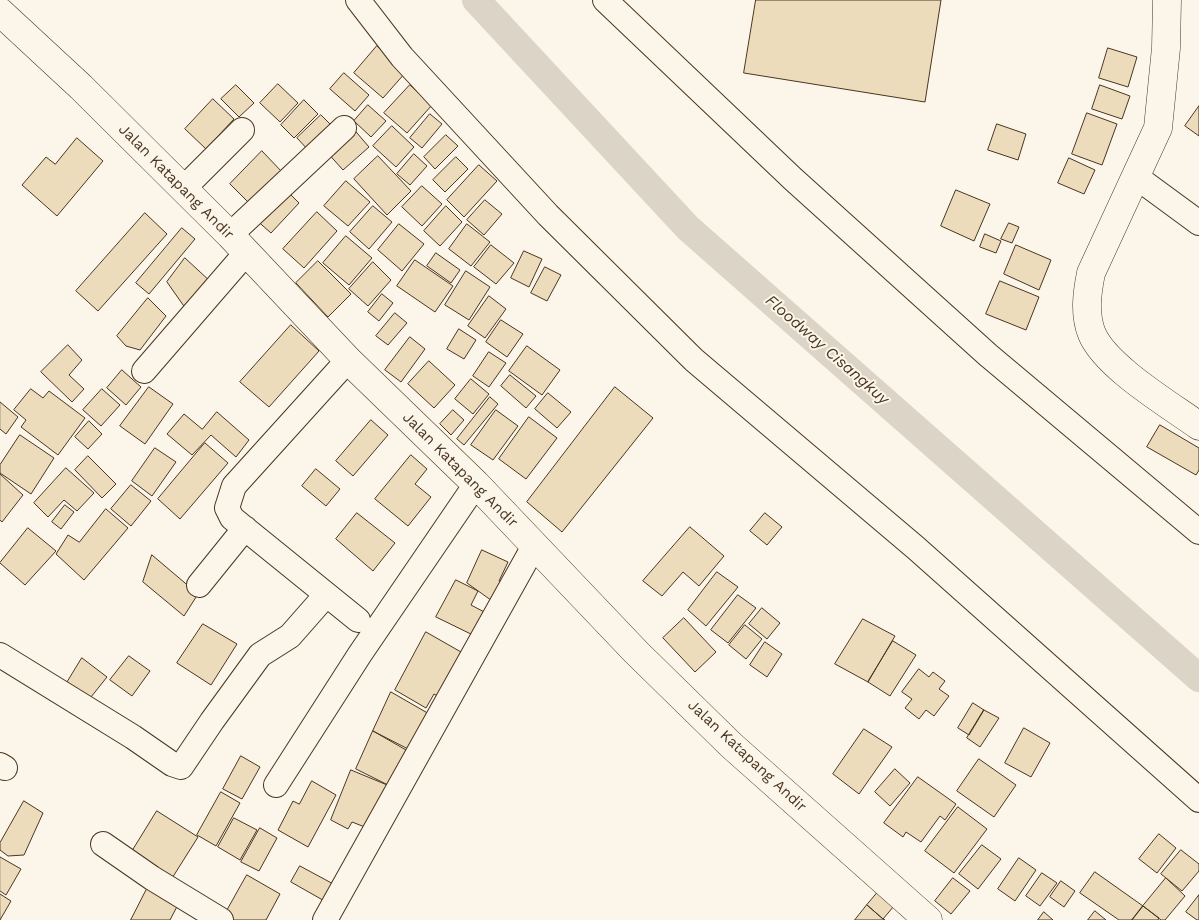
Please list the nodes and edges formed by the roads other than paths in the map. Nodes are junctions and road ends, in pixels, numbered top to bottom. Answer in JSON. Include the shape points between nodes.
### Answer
{"nodes":[{"id":1,"x":358,"y":0,"type":"edge"},
{"id":2,"x":605,"y":0,"type":"edge"},
{"id":3,"x":1167,"y":0,"type":"edge"},
{"id":4,"x":0,"y":12,"type":"edge"},
{"id":5,"x":344,"y":128,"type":"dead end"},
{"id":6,"x":242,"y":130,"type":"dead end"},
{"id":7,"x":1135,"y":176,"type":"junction"},
{"id":8,"x":182,"y":189,"type":"junction"},
{"id":9,"x":1199,"y":223,"type":"edge"},
{"id":10,"x":238,"y":244,"type":"junction"},
{"id":11,"x":348,"y":360,"type":"junction"},
{"id":12,"x":144,"y":371,"type":"dead end"},
{"id":13,"x":1199,"y":426,"type":"edge"},
{"id":14,"x":476,"y":484,"type":"junction"},
{"id":15,"x":245,"y":528,"type":"junction"},
{"id":16,"x":1199,"y":532,"type":"edge"},
{"id":17,"x":534,"y":546,"type":"junction"},
{"id":18,"x":199,"y":585,"type":"dead end"},
{"id":19,"x":326,"y":595,"type":"junction"},
{"id":20,"x":358,"y":620,"type":"dead end"},
{"id":21,"x":0,"y":655,"type":"edge"},
{"id":22,"x":276,"y":786,"type":"dead end"},
{"id":23,"x":1199,"y":800,"type":"edge"},
{"id":24,"x":103,"y":844,"type":"dead end"},
{"id":25,"x":922,"y":918,"type":"edge"},
{"id":26,"x":221,"y":920,"type":"edge"},
{"id":27,"x":325,"y":920,"type":"edge"}],
"edges":[{"from":1,"to":23,"type":"street","via":[[402,57],[548,215],[694,360],[916,548]]},
{"from":2,"to":16,"type":"street","via":[[793,179],[980,348]]},
{"from":3,"to":7,"type":"street","via":[[1158,128]]},
{"from":4,"to":8,"type":"street","name":"Jalan Katapang Andir","via":[[81,87]]},
{"from":5,"to":10,"type":"street"},
{"from":6,"to":8,"type":"street"},
{"from":7,"to":9,"type":"street"},
{"from":7,"to":13,"type":"street","via":[[1091,273],[1086,296],[1092,334],[1120,368]]},
{"from":8,"to":10,"type":"street","name":"Jalan Katapang Andir"},
{"from":10,"to":11,"type":"street","name":"Jalan Katapang Andir"},
{"from":10,"to":12,"type":"street"},
{"from":11,"to":14,"type":"street","name":"Jalan Katapang Andir"},
{"from":11,"to":15,"type":"street","via":[[234,486],[227,508],[232,518]]},
{"from":14,"to":17,"type":"street","name":"Jalan Katapang Andir"},
{"from":14,"to":22,"type":"street","via":[[360,654]]},
{"from":15,"to":18,"type":"street"},
{"from":15,"to":19,"type":"street"},
{"from":17,"to":25,"type":"street","name":"Jalan Katapang Andir","via":[[731,745]]},
{"from":17,"to":27,"type":"street"},
{"from":19,"to":20,"type":"street"},
{"from":19,"to":21,"type":"street","via":[[290,636],[260,655],[181,767]]},
{"from":24,"to":26,"type":"street"}]}
